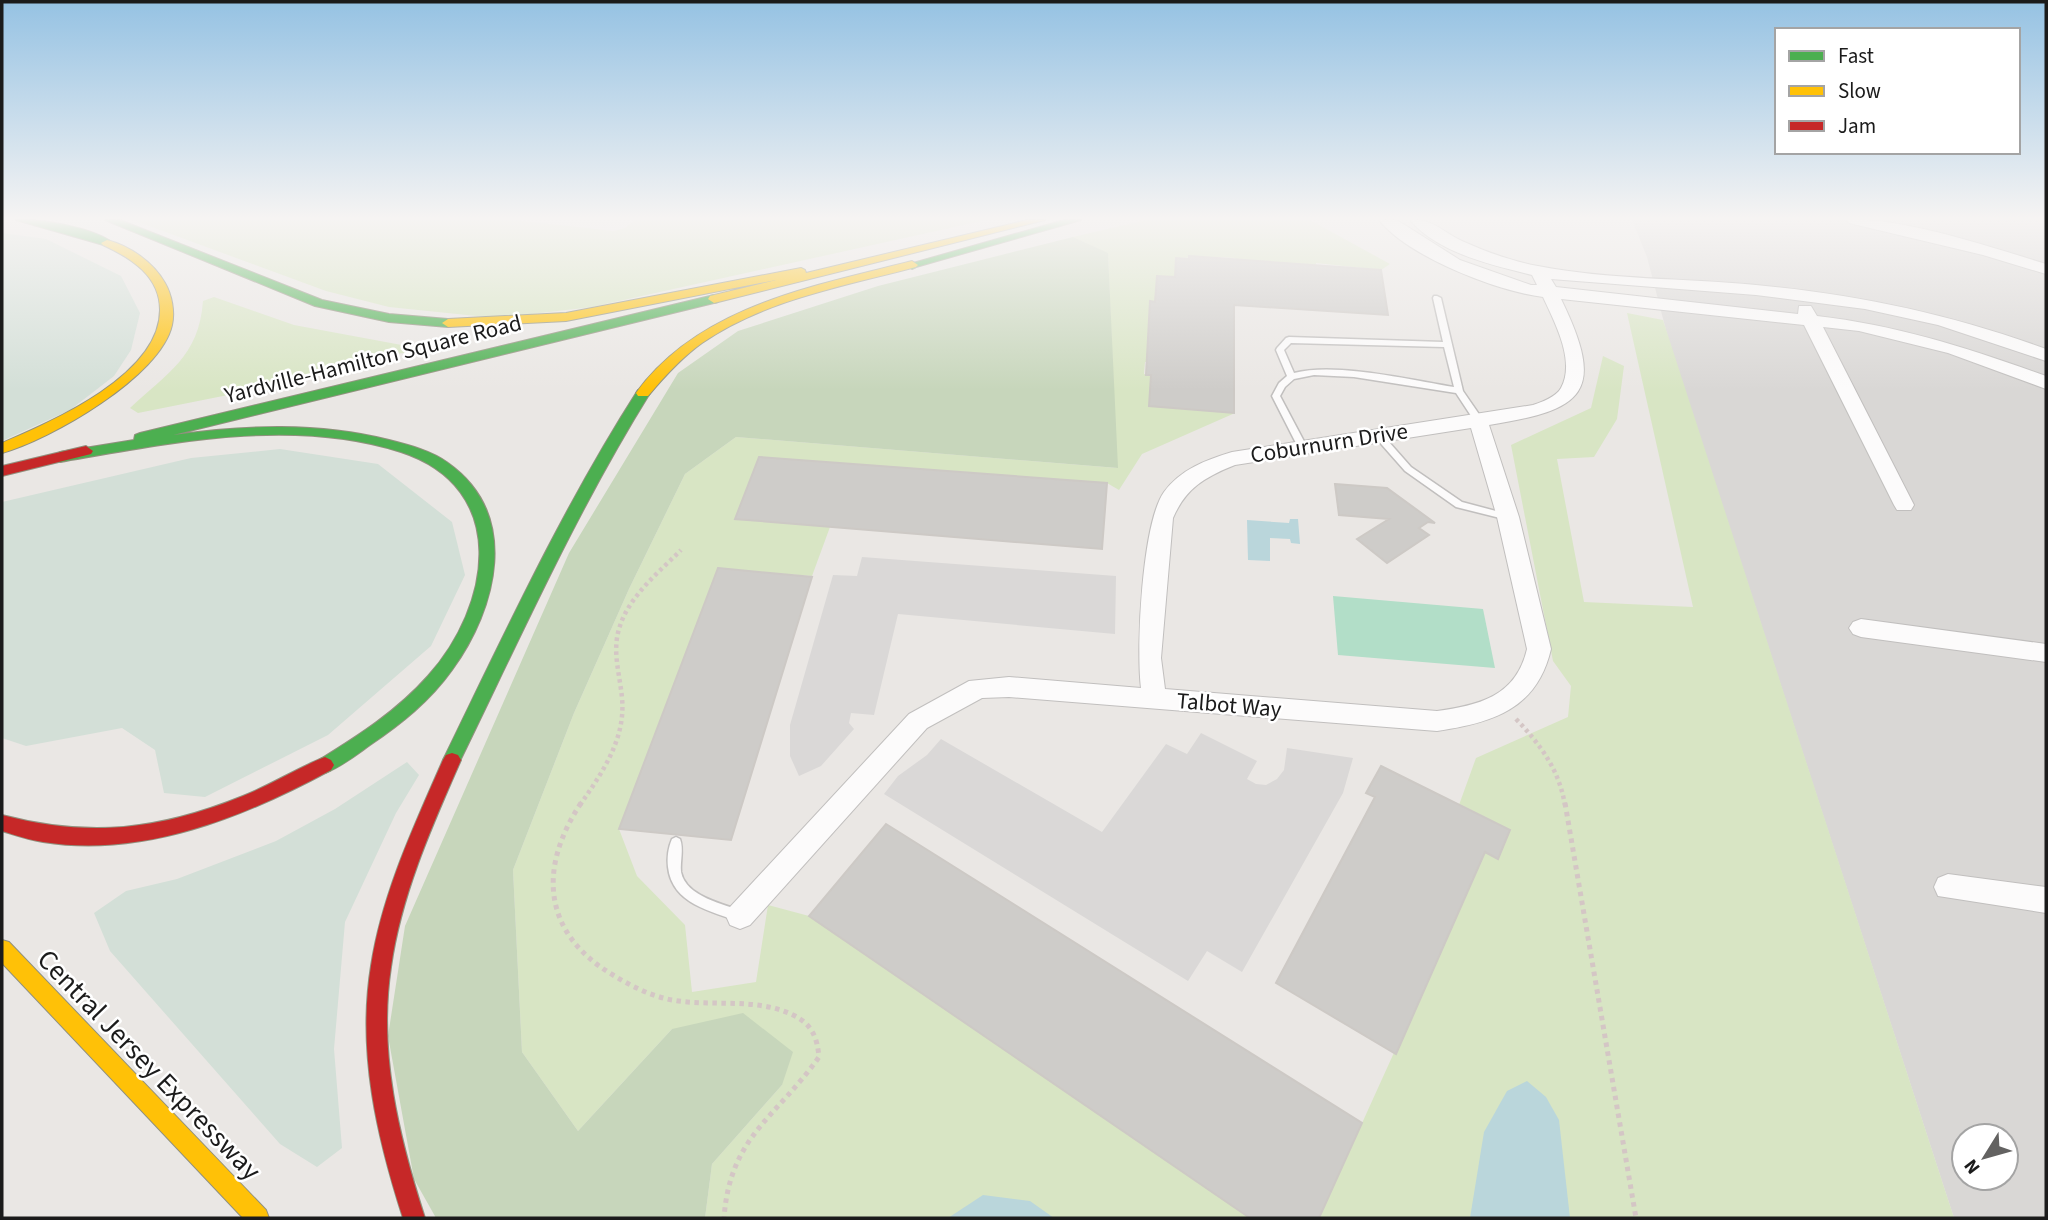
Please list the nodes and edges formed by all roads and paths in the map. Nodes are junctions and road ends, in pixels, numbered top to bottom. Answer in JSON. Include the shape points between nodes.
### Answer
{"nodes":[{"id":1,"x":156,"y":277,"type":"edge"},
{"id":2,"x":252,"y":277,"type":"edge"},
{"id":3,"x":776,"y":277,"type":"edge"},
{"id":4,"x":806,"y":277,"type":"edge"},
{"id":5,"x":868,"y":277,"type":"edge"},
{"id":6,"x":1482,"y":277,"type":"edge"},
{"id":7,"x":1541,"y":277,"type":"edge"},
{"id":8,"x":1585,"y":277,"type":"edge"},
{"id":9,"x":1550,"y":292,"type":"junction"},
{"id":10,"x":1797,"y":295,"type":"junction"},
{"id":11,"x":1437,"y":299,"type":"dead end"},
{"id":12,"x":1811,"y":320,"type":"junction"},
{"id":13,"x":1448,"y":345,"type":"junction"},
{"id":14,"x":2046,"y":355,"type":"edge"},
{"id":15,"x":1292,"y":377,"type":"junction"},
{"id":16,"x":2046,"y":383,"type":"edge"},
{"id":17,"x":1459,"y":391,"type":"junction"},
{"id":18,"x":1478,"y":420,"type":"junction"},
{"id":19,"x":1378,"y":435,"type":"junction"},
{"id":20,"x":1302,"y":447,"type":"junction"},
{"id":21,"x":2,"y":448,"type":"edge"},
{"id":22,"x":60,"y":457,"type":"junction"},
{"id":23,"x":2,"y":471,"type":"edge"},
{"id":24,"x":1904,"y":505,"type":"dead end"},
{"id":25,"x":1508,"y":517,"type":"junction"},
{"id":26,"x":681,"y":550,"type":"dead end"},
{"id":27,"x":1861,"y":628,"type":"dead end"},
{"id":28,"x":2046,"y":653,"type":"edge"},
{"id":29,"x":1154,"y":699,"type":"junction"},
{"id":30,"x":1502,"y":703,"type":"junction"},
{"id":31,"x":2,"y":823,"type":"edge"},
{"id":32,"x":676,"y":843,"type":"dead end"},
{"id":33,"x":1948,"y":887,"type":"dead end"},
{"id":34,"x":2046,"y":900,"type":"edge"},
{"id":35,"x":740,"y":916,"type":"joint"},
{"id":36,"x":2,"y":949,"type":"edge"},
{"id":37,"x":258,"y":1218,"type":"edge"},
{"id":38,"x":414,"y":1218,"type":"edge"},
{"id":39,"x":724,"y":1218,"type":"edge"},
{"id":40,"x":1636,"y":1218,"type":"edge"}],
"edges":[{"from":1,"to":21,"type":"main road","via":[[168,307],[156,345],[118,385],[61,422]]},
{"from":2,"to":3,"type":"main road","via":[[314,302],[365,315],[500,324],[593,315]]},
{"from":4,"to":22,"type":"main road","name":"Yardville-Hamilton Square Road"},
{"from":5,"to":38,"type":"main road","via":[[766,305],[724,324],[678,354],[639,398],[541,574],[452,757],[394,905],[381,962],[375,1029],[378,1089],[394,1163]]},
{"from":6,"to":9,"type":"street"},
{"from":7,"to":9,"type":"street","name":"Coburnurn Drive"},
{"from":8,"to":10,"type":"street"},
{"from":9,"to":12,"type":"street"},
{"from":9,"to":18,"type":"street","name":"Coburnurn Drive","via":[[1570,340],[1576,373],[1571,389],[1558,402],[1536,411]]},
{"from":10,"to":12,"type":"street"},
{"from":10,"to":14,"type":"street","via":[[1931,317]]},
{"from":11,"to":13,"type":"lane"},
{"from":12,"to":16,"type":"street","via":[[1902,334]]},
{"from":12,"to":24,"type":"street"},
{"from":13,"to":15,"type":"lane","via":[[1289,340],[1280,350]]},
{"from":13,"to":17,"type":"lane"},
{"from":15,"to":17,"type":"lane","via":[[1329,373]]},
{"from":15,"to":20,"type":"lane","via":[[1283,382],[1276,396]]},
{"from":17,"to":18,"type":"lane"},
{"from":18,"to":19,"type":"street","name":"Coburnurn Drive"},
{"from":18,"to":25,"type":"street","name":"Talbot Way"},
{"from":19,"to":20,"type":"street","name":"Coburnurn Drive"},
{"from":19,"to":25,"type":"lane","via":[[1408,469],[1459,505]]},
{"from":20,"to":29,"type":"street","name":"Coburnurn Drive","via":[[1208,467],[1172,496],[1162,518],[1149,658]]},
{"from":22,"to":23,"type":"main road","name":"Yardville-Hamilton Square Road"},
{"from":22,"to":31,"type":"main road","via":[[228,433],[337,436],[391,444],[433,460],[474,495],[486,520],[491,548],[488,579],[478,612],[460,644],[406,708],[369,738],[268,796],[155,831],[100,837],[49,835]]},
{"from":25,"to":30,"type":"street","name":"Talbot Way","via":[[1539,649],[1537,666],[1522,691]]},
{"from":26,"to":39,"type":"path","via":[[633,600],[617,629],[622,726],[607,765],[571,817],[553,855],[552,893],[560,924],[587,958],[640,989],[671,1000],[759,1005],[799,1018],[815,1034],[819,1057],[807,1077],[733,1160],[723,1193]]},
{"from":27,"to":28,"type":"street"},
{"from":29,"to":30,"type":"street","name":"Talbot Way","via":[[1437,721],[1469,718]]},
{"from":29,"to":35,"type":"street","name":"Talbot Way","via":[[1009,687],[978,688],[959,697],[918,721]]},
{"from":30,"to":40,"type":"path","via":[[1540,744],[1561,783]]},
{"from":32,"to":35,"type":"lane","via":[[671,867],[676,883],[689,896]]},
{"from":33,"to":34,"type":"street"},
{"from":36,"to":37,"type":"main road","name":"Central Jersey Expressway"}]}
